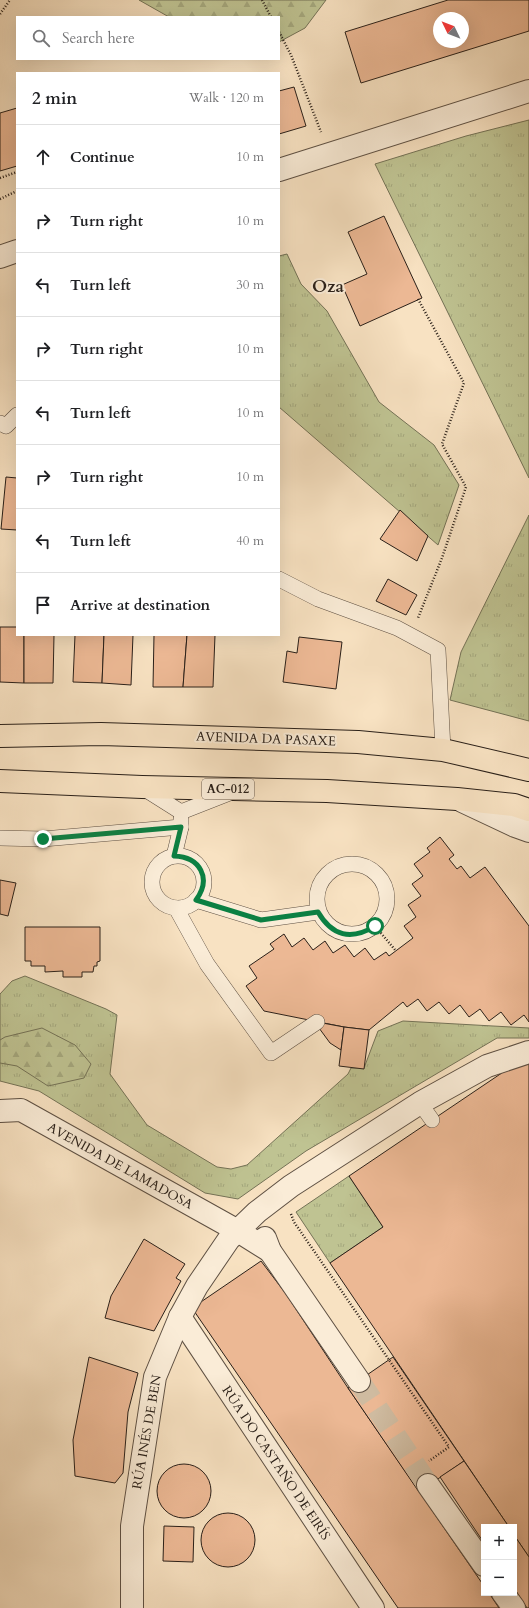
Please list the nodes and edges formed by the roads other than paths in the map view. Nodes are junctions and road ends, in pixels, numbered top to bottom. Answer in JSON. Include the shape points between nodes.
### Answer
{"nodes":[{"id":1,"x":529,"y":91,"type":"edge"},
{"id":2,"x":280,"y":170,"type":"edge"},
{"id":3,"x":16,"y":251,"type":"edge"},
{"id":4,"x":0,"y":256,"type":"edge"},
{"id":5,"x":16,"y":416,"type":"edge"},
{"id":6,"x":8,"y":426,"type":"edge"},
{"id":7,"x":280,"y":580,"type":"edge"},
{"id":8,"x":0,"y":729,"type":"edge"},
{"id":9,"x":101,"y":734,"type":"junction"},
{"id":10,"x":0,"y":736,"type":"edge"},
{"id":11,"x":443,"y":750,"type":"junction"},
{"id":12,"x":529,"y":770,"type":"edge"},
{"id":13,"x":0,"y":781,"type":"edge"},
{"id":14,"x":142,"y":787,"type":"junction"},
{"id":15,"x":240,"y":789,"type":"junction"},
{"id":16,"x":457,"y":799,"type":"junction"},
{"id":17,"x":529,"y":810,"type":"edge"},
{"id":18,"x":181,"y":812,"type":"junction"},
{"id":19,"x":181,"y":827,"type":"junction"},
{"id":20,"x":529,"y":830,"type":"edge"},
{"id":21,"x":0,"y":838,"type":"edge"},
{"id":22,"x":174,"y":856,"type":"junction"},
{"id":23,"x":196,"y":900,"type":"junction"},
{"id":24,"x":176,"y":908,"type":"junction"},
{"id":25,"x":318,"y":912,"type":"junction"},
{"id":26,"x":317,"y":1022,"type":"dead end"},
{"id":27,"x":529,"y":1052,"type":"edge"},
{"id":28,"x":0,"y":1111,"type":"edge"},
{"id":29,"x":257,"y":1212,"type":"junction"},
{"id":30,"x":238,"y":1231,"type":"junction"},
{"id":31,"x":270,"y":1251,"type":"junction"},
{"id":32,"x":180,"y":1318,"type":"junction"},
{"id":33,"x":359,"y":1381,"type":"tunnel mouth"},
{"id":34,"x":426,"y":1475,"type":"tunnel mouth"},
{"id":35,"x":481,"y":1560,"type":"edge"},
{"id":36,"x":505,"y":1596,"type":"edge"},
{"id":37,"x":132,"y":1608,"type":"edge"},
{"id":38,"x":373,"y":1608,"type":"edge"},
{"id":39,"x":514,"y":1608,"type":"edge"}],
"edges":[{"from":1,"to":2,"type":"street"},
{"from":3,"to":4,"type":"street"},
{"from":5,"to":6,"type":"lane"},
{"from":7,"to":11,"type":"lane","via":[[318,599],[397,628],[438,650]]},
{"from":8,"to":9,"type":"main road"},
{"from":9,"to":10,"type":"main road","name":"AVENIDA DA PASAXE"},
{"from":9,"to":11,"type":"main road","name":"AVENIDA DA PASAXE","via":[[358,742]]},
{"from":11,"to":12,"type":"main road","name":"AVENIDA DA PASAXE"},
{"from":13,"to":14,"type":"main road","number":"AC-012"},
{"from":14,"to":15,"type":"main road","number":"AC-012"},
{"from":14,"to":18,"type":"lane"},
{"from":15,"to":16,"type":"main road","number":"AC-012","via":[[327,791]]},
{"from":15,"to":18,"type":"lane"},
{"from":16,"to":17,"type":"main road","number":"AC-012","via":[[514,805]]},
{"from":16,"to":20,"type":"street"},
{"from":18,"to":19,"type":"lane"},
{"from":19,"to":21,"type":"lane","via":[[43,839]]},
{"from":19,"to":22,"type":"lane"},
{"from":22,"to":23,"type":"lane","via":[[190,859],[201,870],[204,886]]},
{"from":22,"to":24,"type":"lane","via":[[160,863],[152,877],[152,885],[158,900]]},
{"from":23,"to":24,"type":"lane","via":[[190,905]]},
{"from":23,"to":25,"type":"lane","via":[[261,920]]},
{"from":24,"to":26,"type":"lane","via":[[207,964],[271,1053]]},
{"from":25,"to":25,"type":"lane","via":[[317,889],[331,870],[342,865],[354,864],[376,873],[387,894],[387,906],[383,917],[365,933],[343,934],[333,930]]},
{"from":27,"to":29,"type":"street","name":"RÚA INÉS DE BEN","via":[[487,1066],[426,1111],[291,1186]]},
{"from":28,"to":30,"type":"street","name":"AVENIDA DE LAMADOSA","via":[[21,1110]]},
{"from":29,"to":30,"type":"street","name":"RÚA INÉS DE BEN"},
{"from":29,"to":31,"type":"street"},
{"from":30,"to":31,"type":"street","name":"AVENIDA DE LAMADOSA"},
{"from":30,"to":32,"type":"street","name":"RÚA INÉS DE BEN","via":[[197,1286]]},
{"from":31,"to":33,"type":"street"},
{"from":32,"to":37,"type":"street","name":"RÚA INÉS DE BEN","via":[[155,1376],[132,1526]]},
{"from":32,"to":38,"type":"street","name":"RÚA DO CASTAÑO DE EIRÍS"},
{"from":34,"to":35,"type":"street"},
{"from":36,"to":39,"type":"street"}]}
